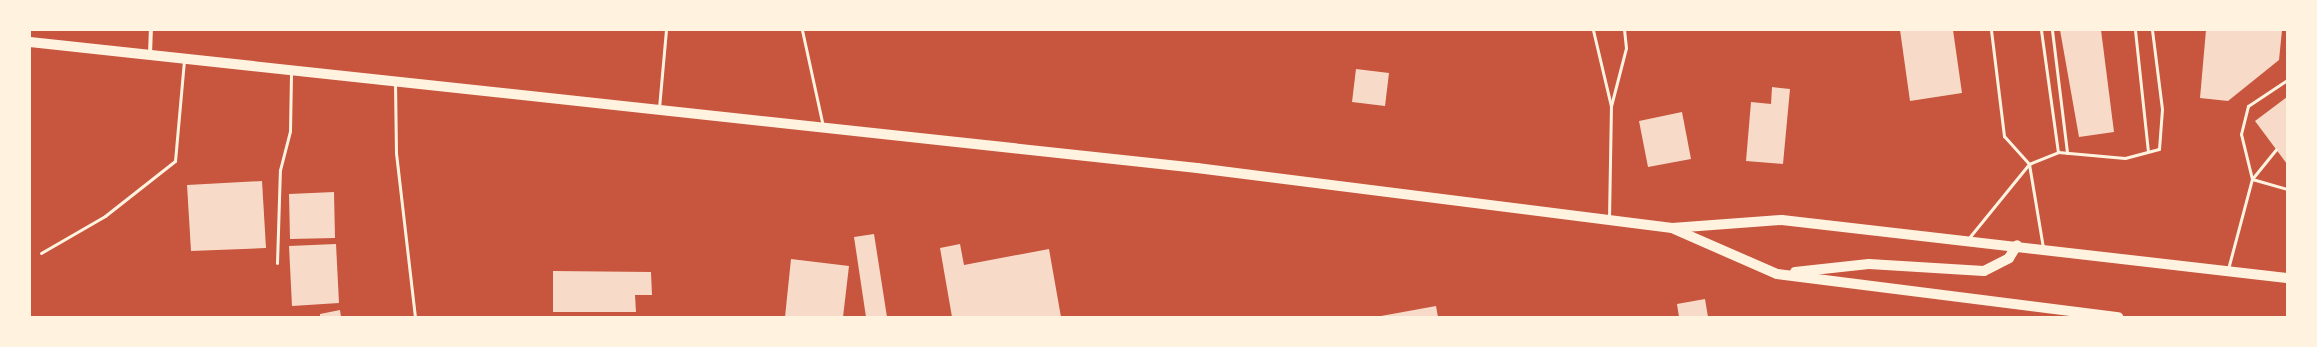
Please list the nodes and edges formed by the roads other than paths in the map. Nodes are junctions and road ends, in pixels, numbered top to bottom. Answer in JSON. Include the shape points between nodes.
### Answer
{"nodes":[{"id":1,"x":151,"y":30,"type":"edge"},
{"id":2,"x":666,"y":30,"type":"edge"},
{"id":3,"x":802,"y":30,"type":"edge"},
{"id":4,"x":1593,"y":30,"type":"edge"},
{"id":5,"x":1624,"y":30,"type":"edge"},
{"id":6,"x":1991,"y":30,"type":"edge"},
{"id":7,"x":2041,"y":30,"type":"edge"},
{"id":8,"x":2052,"y":30,"type":"edge"},
{"id":9,"x":2135,"y":30,"type":"edge"},
{"id":10,"x":2152,"y":30,"type":"edge"},
{"id":11,"x":30,"y":42,"type":"edge"},
{"id":12,"x":150,"y":55,"type":"junction"},
{"id":13,"x":184,"y":59,"type":"junction"},
{"id":14,"x":291,"y":72,"type":"junction"},
{"id":15,"x":2287,"y":80,"type":"edge"},
{"id":16,"x":394,"y":82,"type":"junction"},
{"id":17,"x":1611,"y":106,"type":"junction"},
{"id":18,"x":659,"y":110,"type":"junction"},
{"id":19,"x":823,"y":128,"type":"junction"},
{"id":20,"x":2276,"y":149,"type":"dead end"},
{"id":21,"x":2058,"y":152,"type":"junction"},
{"id":22,"x":2148,"y":152,"type":"junction"},
{"id":23,"x":2067,"y":153,"type":"junction"},
{"id":24,"x":2029,"y":164,"type":"junction"},
{"id":25,"x":2252,"y":179,"type":"junction"},
{"id":26,"x":2287,"y":189,"type":"edge"},
{"id":27,"x":1609,"y":219,"type":"junction"},
{"id":28,"x":1672,"y":228,"type":"junction"},
{"id":29,"x":1966,"y":240,"type":"junction"},
{"id":30,"x":2017,"y":245,"type":"junction"},
{"id":31,"x":2042,"y":248,"type":"junction"},
{"id":32,"x":41,"y":253,"type":"dead end"},
{"id":33,"x":277,"y":262,"type":"dead end"},
{"id":34,"x":2227,"y":271,"type":"junction"},
{"id":35,"x":1777,"y":274,"type":"junction"},
{"id":36,"x":2287,"y":278,"type":"edge"},
{"id":37,"x":415,"y":317,"type":"edge"},
{"id":38,"x":2118,"y":317,"type":"edge"}],
"edges":[{"from":1,"to":12,"type":"street"},
{"from":2,"to":18,"type":"lane"},
{"from":3,"to":19,"type":"lane"},
{"from":4,"to":17,"type":"lane"},
{"from":5,"to":17,"type":"lane","via":[[1626,48]]},
{"from":6,"to":24,"type":"lane","via":[[2004,136]]},
{"from":7,"to":21,"type":"lane"},
{"from":8,"to":23,"type":"lane"},
{"from":9,"to":22,"type":"lane"},
{"from":10,"to":22,"type":"lane","via":[[2162,108],[2160,149]]},
{"from":11,"to":12,"type":"main road"},
{"from":12,"to":13,"type":"main road"},
{"from":13,"to":14,"type":"main road"},
{"from":13,"to":32,"type":"lane","via":[[175,161],[105,216]]},
{"from":14,"to":16,"type":"main road"},
{"from":14,"to":33,"type":"lane","via":[[290,131],[280,170]]},
{"from":15,"to":25,"type":"lane","via":[[2248,106],[2241,134]]},
{"from":16,"to":18,"type":"main road"},
{"from":16,"to":37,"type":"lane","via":[[396,154]]},
{"from":17,"to":27,"type":"lane"},
{"from":18,"to":19,"type":"main road"},
{"from":19,"to":27,"type":"main road","via":[[1198,168]]},
{"from":20,"to":25,"type":"lane"},
{"from":21,"to":23,"type":"lane"},
{"from":21,"to":24,"type":"lane"},
{"from":22,"to":23,"type":"lane","via":[[2125,158]]},
{"from":24,"to":29,"type":"lane"},
{"from":24,"to":31,"type":"lane"},
{"from":25,"to":26,"type":"lane"},
{"from":25,"to":34,"type":"lane"},
{"from":27,"to":28,"type":"main road"},
{"from":28,"to":29,"type":"main road","via":[[1782,220]]},
{"from":28,"to":35,"type":"main road"},
{"from":29,"to":30,"type":"main road"},
{"from":30,"to":31,"type":"main road"},
{"from":30,"to":35,"type":"main road","via":[[2003,262],[1984,271],[1869,264]]},
{"from":31,"to":34,"type":"main road"},
{"from":34,"to":36,"type":"main road"},
{"from":35,"to":38,"type":"main road"}]}
